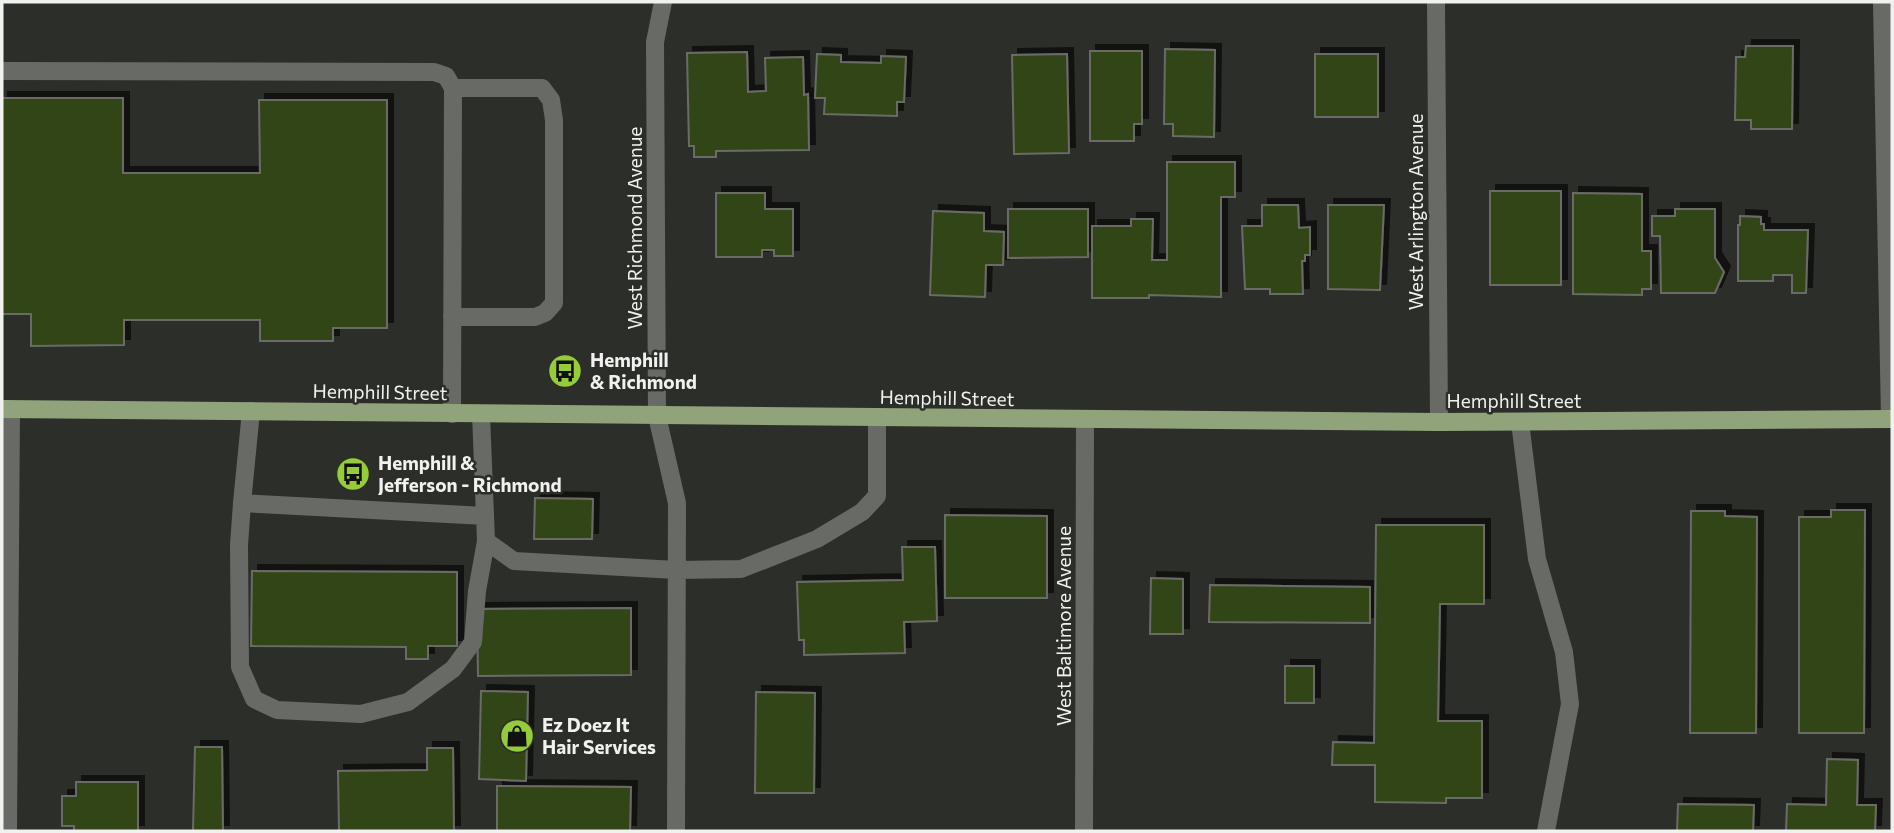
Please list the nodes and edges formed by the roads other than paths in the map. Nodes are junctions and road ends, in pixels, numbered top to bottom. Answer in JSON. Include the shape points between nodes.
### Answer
{"nodes":[{"id":1,"x":663,"y":2,"type":"edge"},
{"id":2,"x":1436,"y":2,"type":"edge"},
{"id":3,"x":1882,"y":2,"type":"edge"},
{"id":4,"x":2,"y":72,"type":"edge"},
{"id":5,"x":453,"y":88,"type":"junction"},
{"id":6,"x":452,"y":317,"type":"junction"},
{"id":7,"x":7,"y":409,"type":"edge"},
{"id":8,"x":251,"y":411,"type":"junction"},
{"id":9,"x":452,"y":414,"type":"junction"},
{"id":10,"x":481,"y":414,"type":"junction"},
{"id":11,"x":657,"y":416,"type":"junction"},
{"id":12,"x":877,"y":418,"type":"junction"},
{"id":13,"x":1891,"y":419,"type":"edge"},
{"id":14,"x":1086,"y":420,"type":"junction"},
{"id":15,"x":1439,"y":422,"type":"junction"},
{"id":16,"x":1520,"y":422,"type":"junction"},
{"id":17,"x":242,"y":503,"type":"junction"},
{"id":18,"x":485,"y":516,"type":"junction"},
{"id":19,"x":486,"y":541,"type":"junction"},
{"id":20,"x":677,"y":570,"type":"junction"},
{"id":21,"x":8,"y":831,"type":"edge"},
{"id":22,"x":677,"y":831,"type":"edge"},
{"id":23,"x":1084,"y":831,"type":"edge"},
{"id":24,"x":1546,"y":831,"type":"edge"}],
"edges":[{"from":1,"to":11,"type":"street","name":"West Richmond Avenue","via":[[655,42]]},
{"from":2,"to":15,"type":"street","name":"West Arlington Avenue"},
{"from":3,"to":13,"type":"street"},
{"from":4,"to":5,"type":"street","via":[[433,72],[446,76]]},
{"from":5,"to":6,"type":"street"},
{"from":5,"to":6,"type":"street","via":[[542,88],[551,100],[554,303],[535,317]]},
{"from":6,"to":9,"type":"street"},
{"from":7,"to":8,"type":"main road","name":"Hemphill Street"},
{"from":7,"to":21,"type":"street"},
{"from":8,"to":9,"type":"main road","name":"Hemphill Street"},
{"from":8,"to":17,"type":"street"},
{"from":9,"to":10,"type":"main road","name":"Hemphill Street"},
{"from":10,"to":11,"type":"main road","name":"Hemphill Street"},
{"from":10,"to":18,"type":"street"},
{"from":11,"to":12,"type":"main road","name":"Hemphill Street"},
{"from":11,"to":20,"type":"street","name":"West Richmond Avenue","via":[[677,503]]},
{"from":12,"to":14,"type":"main road","name":"Hemphill Street"},
{"from":12,"to":20,"type":"street","via":[[877,496],[862,512],[817,539],[741,569]]},
{"from":13,"to":16,"type":"main road","name":"Hemphill Street"},
{"from":14,"to":15,"type":"main road","name":"Hemphill Street"},
{"from":14,"to":23,"type":"street","name":"West Baltimore Avenue"},
{"from":15,"to":16,"type":"main road","name":"Hemphill Street"},
{"from":16,"to":24,"type":"street","via":[[1537,559],[1564,652],[1570,704]]},
{"from":17,"to":18,"type":"street"},
{"from":17,"to":19,"type":"street","via":[[240,667],[254,699],[277,710],[361,714],[408,702],[453,669],[473,642]]},
{"from":18,"to":19,"type":"street"},
{"from":19,"to":20,"type":"street","via":[[514,561]]},
{"from":20,"to":22,"type":"street","name":"West Richmond Avenue"}]}
